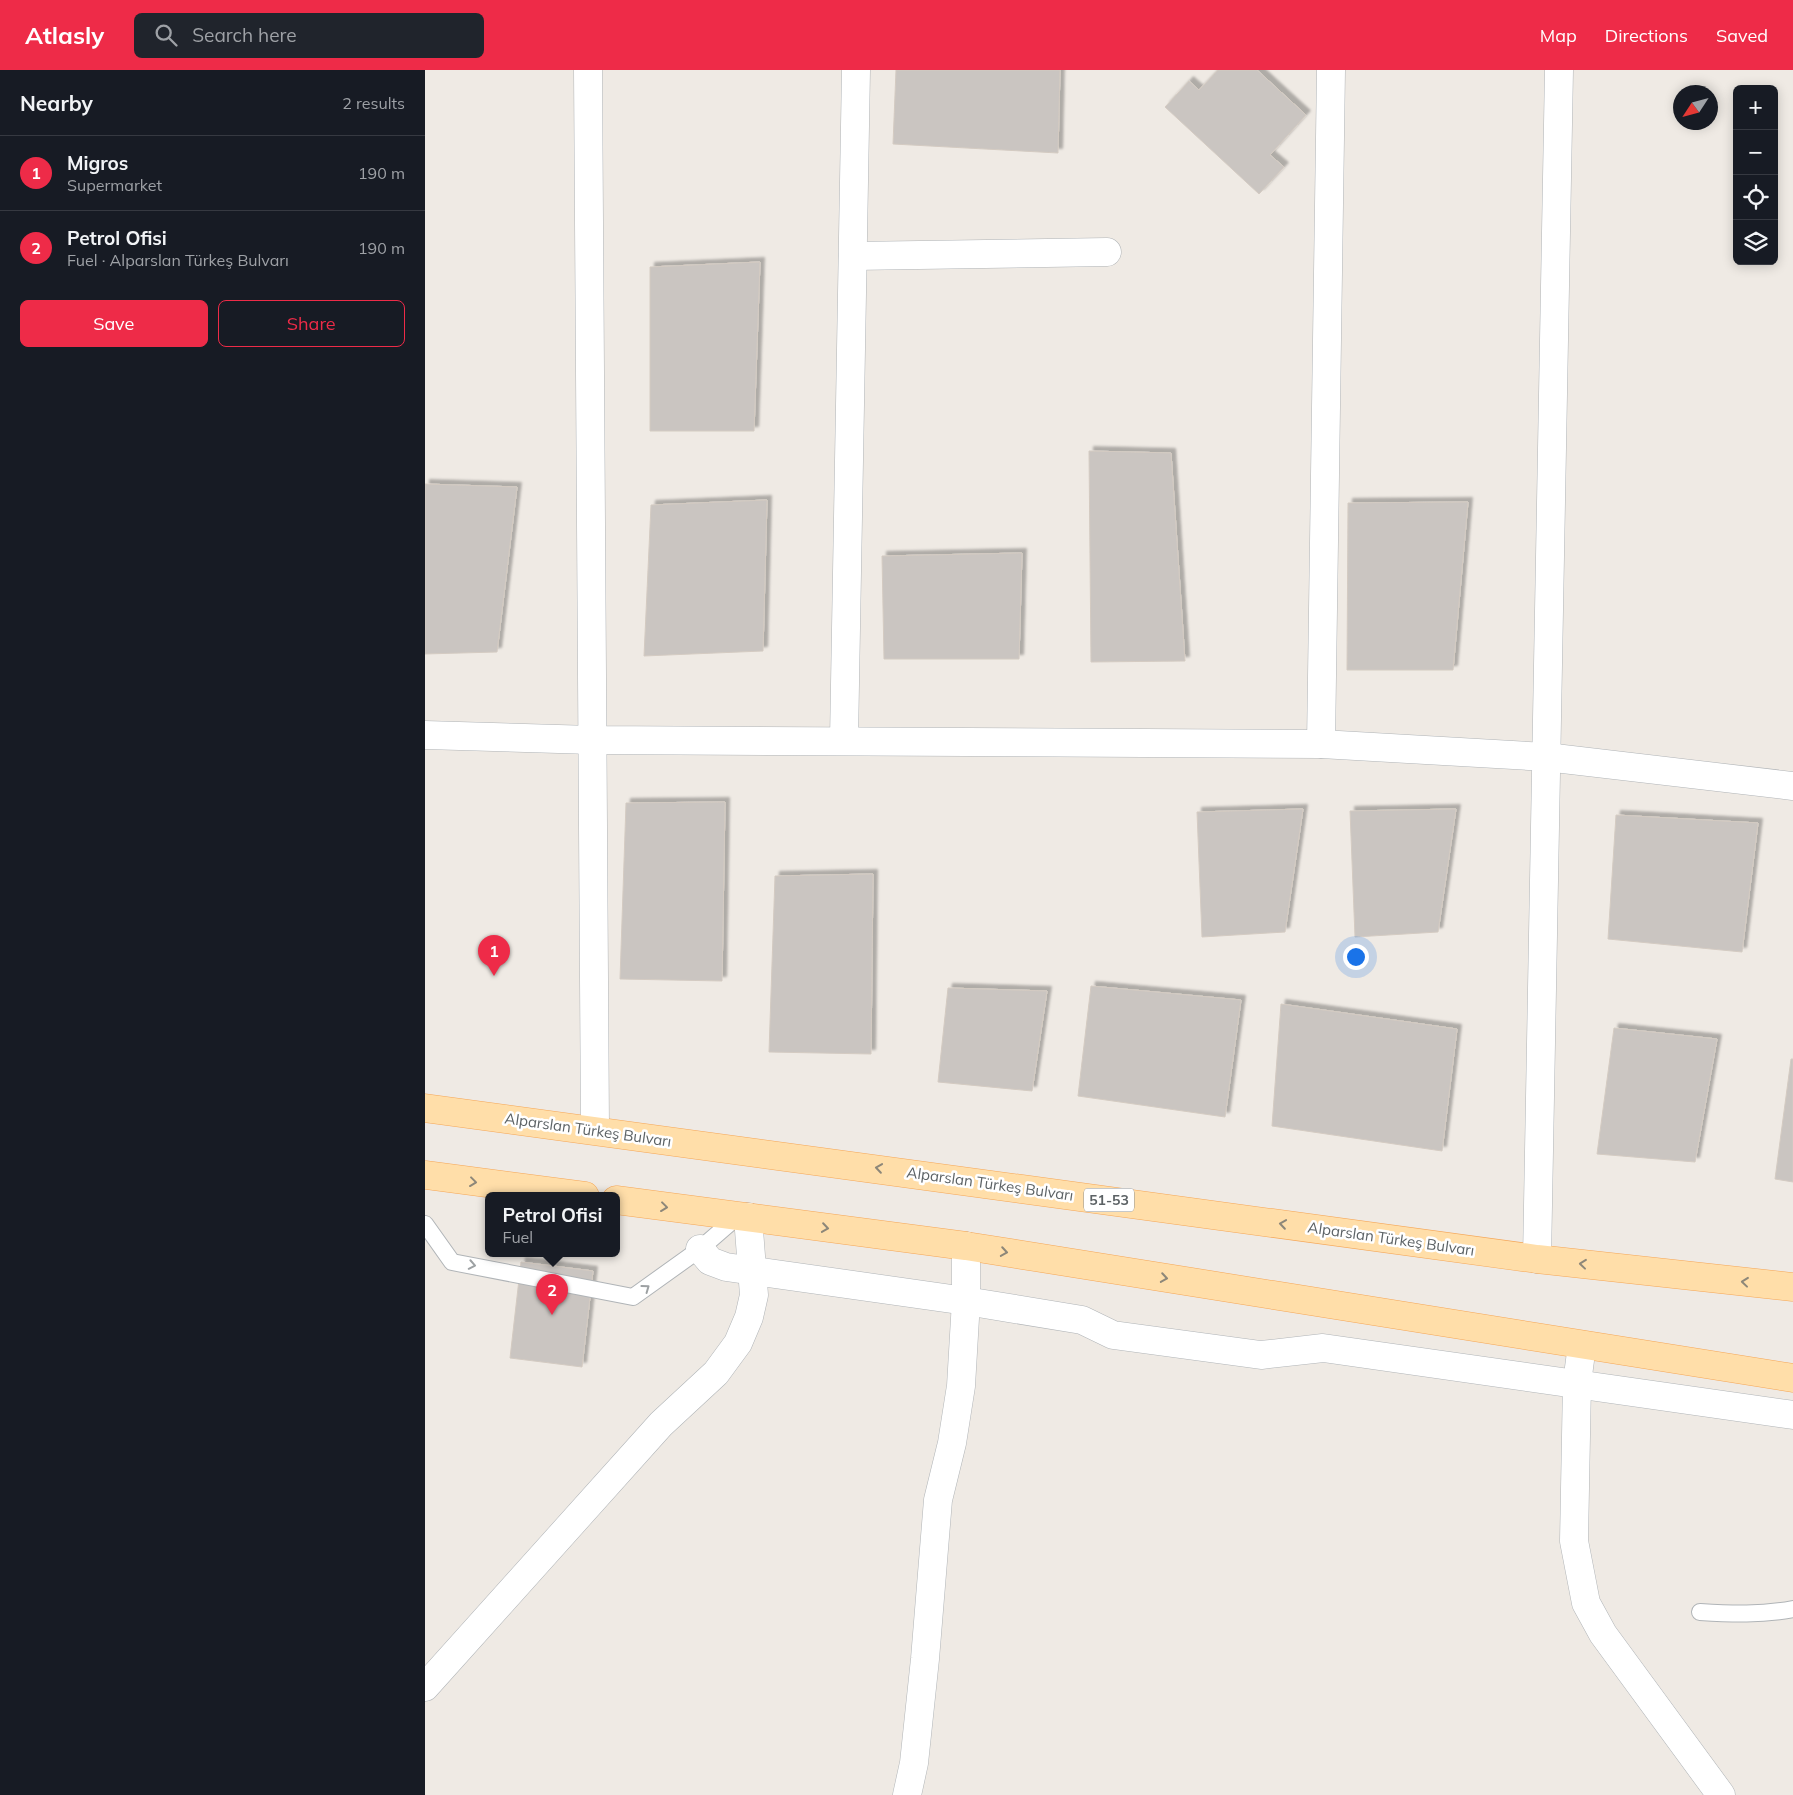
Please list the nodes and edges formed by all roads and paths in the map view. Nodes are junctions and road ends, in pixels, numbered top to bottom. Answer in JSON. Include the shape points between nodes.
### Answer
{"nodes":[{"id":1,"x":587,"y":70,"type":"edge"},
{"id":2,"x":856,"y":70,"type":"edge"},
{"id":3,"x":1331,"y":70,"type":"edge"},
{"id":4,"x":1559,"y":70,"type":"edge"},
{"id":5,"x":1107,"y":252,"type":"dead end"},
{"id":6,"x":853,"y":256,"type":"junction"},
{"id":7,"x":425,"y":735,"type":"edge"},
{"id":8,"x":592,"y":740,"type":"junction"},
{"id":9,"x":844,"y":740,"type":"junction"},
{"id":10,"x":1321,"y":744,"type":"junction"},
{"id":11,"x":1546,"y":757,"type":"junction"},
{"id":12,"x":1793,"y":786,"type":"edge"},
{"id":13,"x":425,"y":1108,"type":"edge"},
{"id":14,"x":595,"y":1130,"type":"junction"},
{"id":15,"x":425,"y":1175,"type":"edge"},
{"id":16,"x":555,"y":1192,"type":"edge"},
{"id":17,"x":620,"y":1201,"type":"edge"},
{"id":18,"x":743,"y":1217,"type":"junction"},
{"id":19,"x":425,"y":1224,"type":"edge"},
{"id":20,"x":966,"y":1246,"type":"junction"},
{"id":21,"x":700,"y":1249,"type":"junction"},
{"id":22,"x":1537,"y":1259,"type":"junction"},
{"id":23,"x":751,"y":1272,"type":"junction"},
{"id":24,"x":1793,"y":1287,"type":"edge"},
{"id":25,"x":966,"y":1300,"type":"junction"},
{"id":26,"x":1582,"y":1345,"type":"junction"},
{"id":27,"x":1793,"y":1378,"type":"edge"},
{"id":28,"x":1577,"y":1384,"type":"junction"},
{"id":29,"x":1793,"y":1415,"type":"edge"},
{"id":30,"x":1793,"y":1609,"type":"edge"},
{"id":31,"x":1699,"y":1612,"type":"dead end"},
{"id":32,"x":425,"y":1687,"type":"edge"},
{"id":33,"x":907,"y":1795,"type":"edge"},
{"id":34,"x":1721,"y":1795,"type":"edge"}],
"edges":[{"from":1,"to":8,"type":"street"},
{"from":2,"to":6,"type":"street"},
{"from":3,"to":10,"type":"street"},
{"from":4,"to":11,"type":"street"},
{"from":5,"to":6,"type":"street"},
{"from":6,"to":9,"type":"street"},
{"from":7,"to":8,"type":"street"},
{"from":8,"to":9,"type":"street"},
{"from":8,"to":14,"type":"street"},
{"from":9,"to":10,"type":"street"},
{"from":10,"to":11,"type":"street"},
{"from":11,"to":12,"type":"street"},
{"from":11,"to":22,"type":"street"},
{"from":13,"to":14,"type":"main road","name":"Alparslan Türkeş Bulvarı","number":"51-53"},
{"from":22,"to":14,"type":"main road","name":"Alparslan Türkeş Bulvarı","number":"51-53","one_way":true},
{"from":15,"to":16,"type":"main road","one_way":true},
{"from":17,"to":18,"type":"main road","one_way":true},
{"from":18,"to":20,"type":"main road","one_way":true},
{"from":18,"to":21,"type":"lane"},
{"from":18,"to":23,"type":"street"},
{"from":19,"to":21,"type":"lane","one_way":true,"via":[[452,1262],[633,1297]]},
{"from":20,"to":25,"type":"street"},
{"from":20,"to":26,"type":"main road","one_way":true},
{"from":21,"to":23,"type":"street","via":[[710,1261],[726,1268]]},
{"from":24,"to":22,"type":"main road","name":"Alparslan Türkeş Bulvarı","number":"51-53","one_way":true},
{"from":23,"to":25,"type":"street"},
{"from":23,"to":32,"type":"street","via":[[754,1295],[749,1317],[738,1343],[716,1373],[661,1424]]},
{"from":25,"to":28,"type":"street","via":[[1082,1320],[1113,1335],[1261,1354],[1323,1348]]},
{"from":25,"to":33,"type":"street","via":[[961,1386],[938,1500],[925,1659],[914,1763]]},
{"from":26,"to":27,"type":"main road"},
{"from":26,"to":28,"type":"street"},
{"from":28,"to":29,"type":"street"},
{"from":28,"to":34,"type":"street","via":[[1574,1541],[1586,1604],[1603,1634]]},
{"from":30,"to":31,"type":"lane","via":[[1759,1614]]}]}
